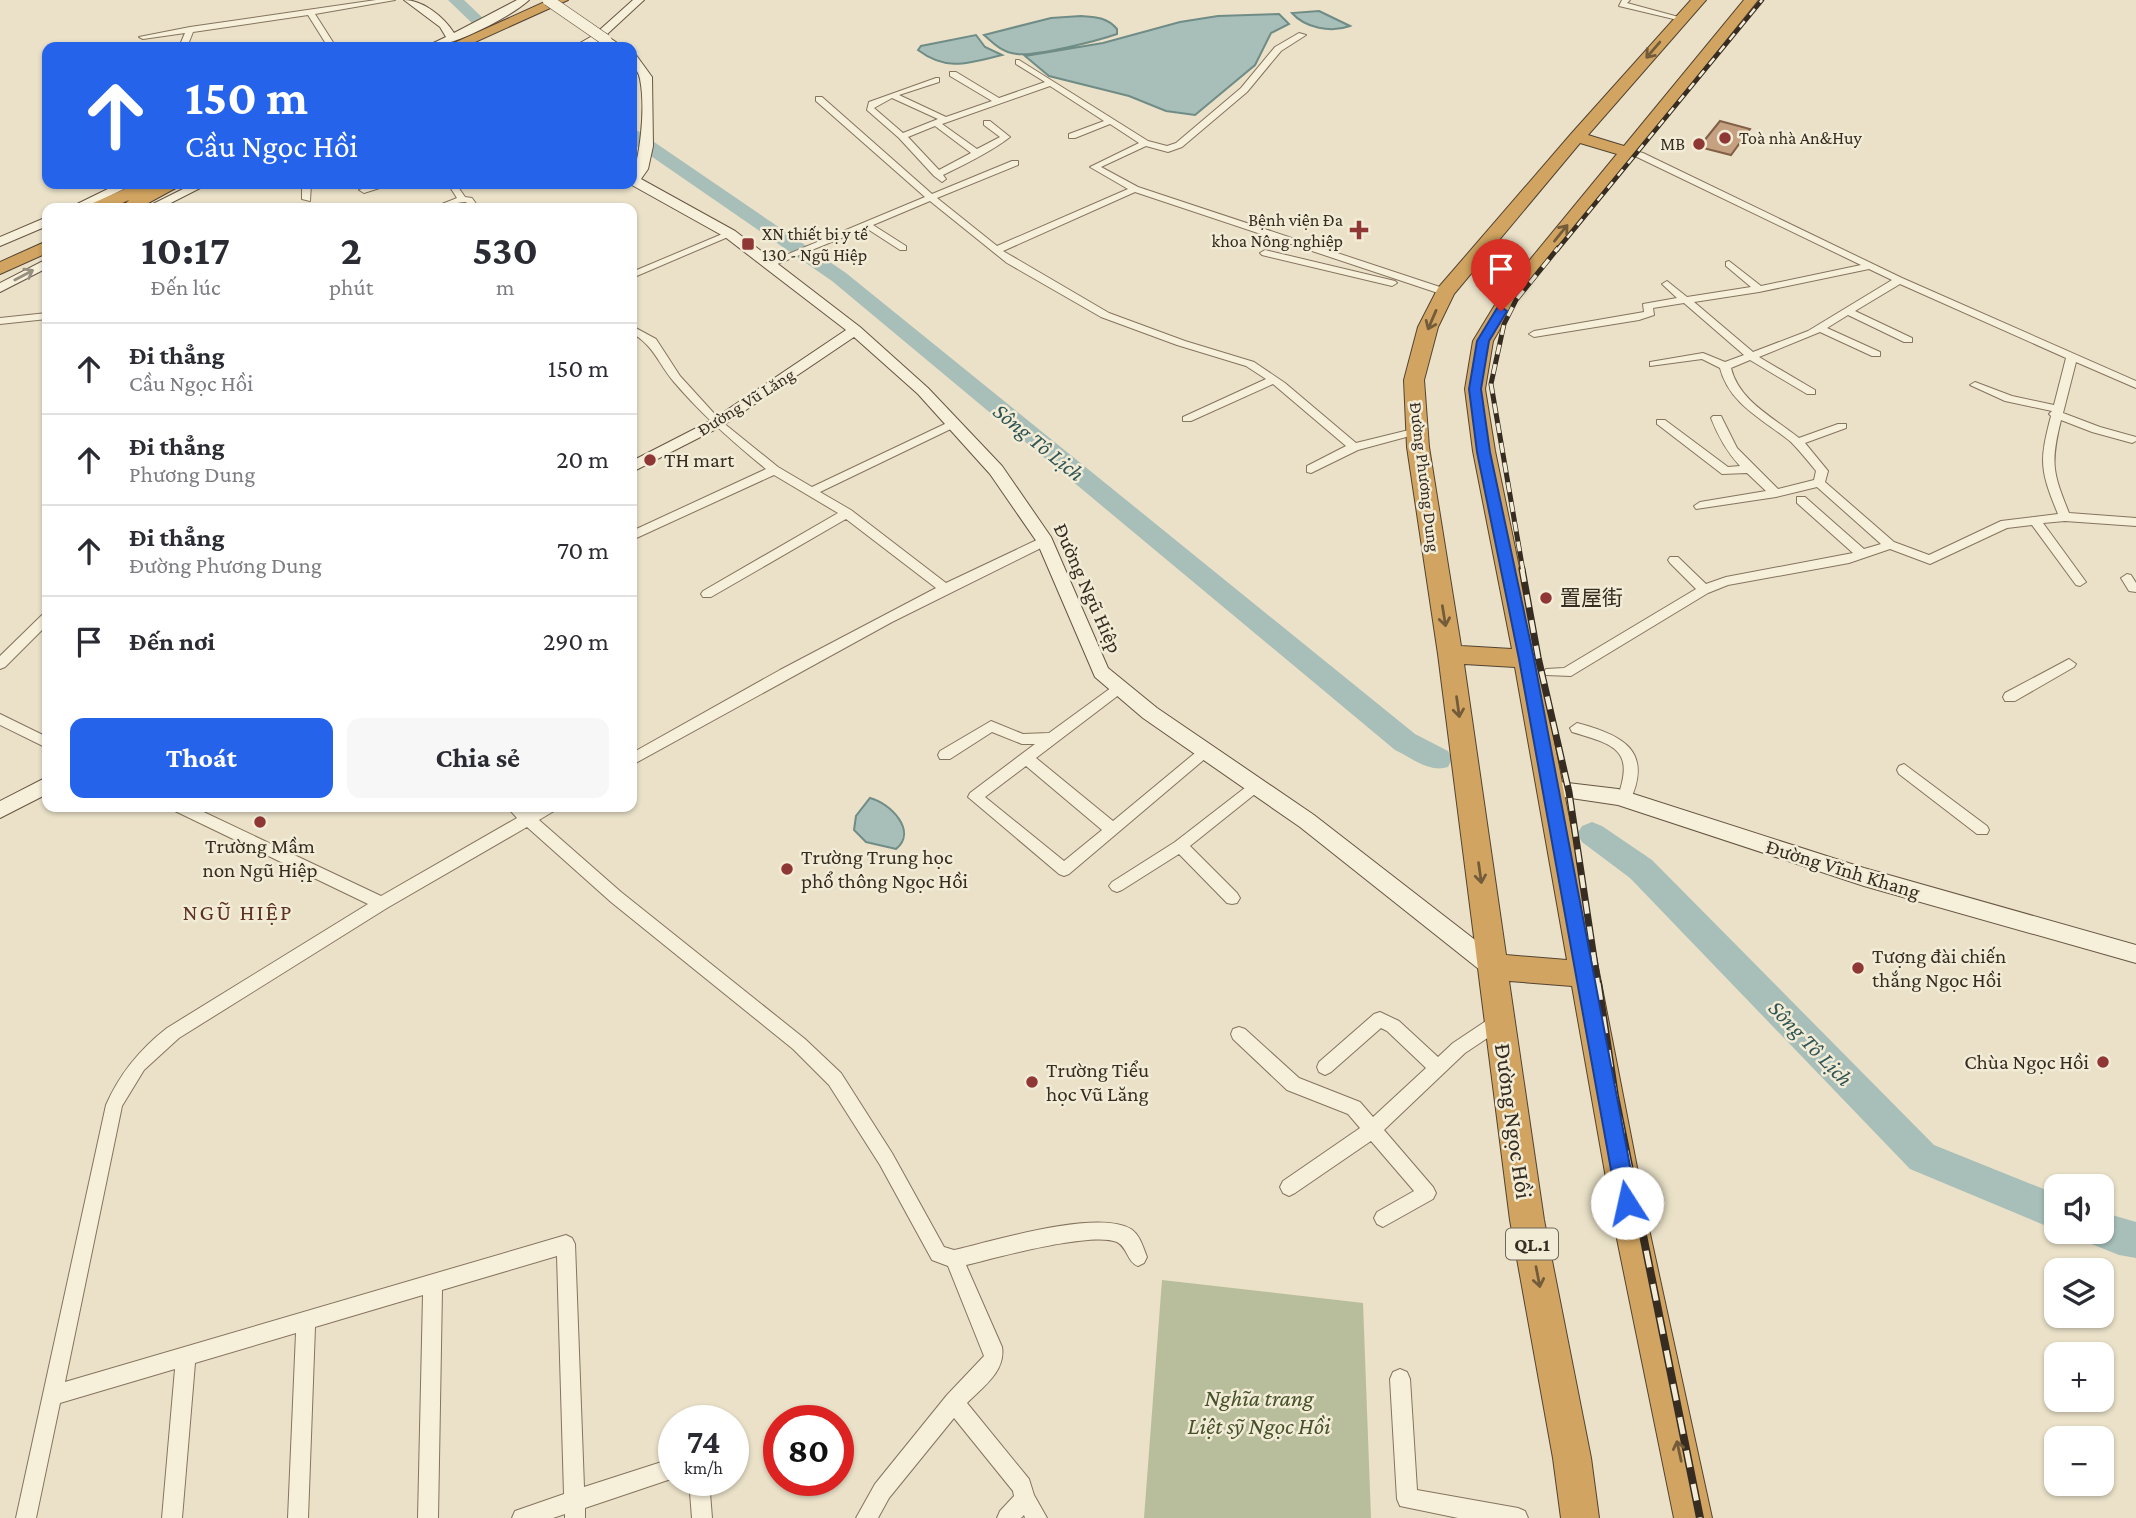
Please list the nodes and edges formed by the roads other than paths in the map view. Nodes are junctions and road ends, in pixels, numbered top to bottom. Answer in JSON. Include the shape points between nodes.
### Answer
{"nodes":[{"id":1,"x":391,"y":0,"type":"edge"},
{"id":2,"x":409,"y":0,"type":"edge"},
{"id":3,"x":524,"y":0,"type":"edge"},
{"id":4,"x":548,"y":0,"type":"edge"},
{"id":5,"x":561,"y":0,"type":"edge"},
{"id":6,"x":582,"y":0,"type":"edge"},
{"id":7,"x":639,"y":0,"type":"edge"},
{"id":8,"x":1626,"y":0,"type":"edge"},
{"id":9,"x":1699,"y":0,"type":"edge"},
{"id":10,"x":1751,"y":0,"type":"edge"},
{"id":11,"x":311,"y":13,"type":"junction"},
{"id":12,"x":1682,"y":19,"type":"junction"},
{"id":13,"x":1715,"y":27,"type":"junction"},
{"id":14,"x":190,"y":29,"type":"junction"},
{"id":15,"x":1302,"y":35,"type":"dead end"},
{"id":16,"x":143,"y":37,"type":"dead end"},
{"id":17,"x":451,"y":41,"type":"edge"},
{"id":18,"x":185,"y":42,"type":"edge"},
{"id":19,"x":329,"y":42,"type":"edge"},
{"id":20,"x":486,"y":42,"type":"edge"},
{"id":21,"x":588,"y":42,"type":"edge"},
{"id":22,"x":609,"y":42,"type":"edge"},
{"id":23,"x":1019,"y":62,"type":"dead end"},
{"id":24,"x":637,"y":64,"type":"edge"},
{"id":25,"x":953,"y":74,"type":"dead end"},
{"id":26,"x":936,"y":80,"type":"dead end"},
{"id":27,"x":1050,"y":83,"type":"junction"},
{"id":28,"x":892,"y":95,"type":"junction"},
{"id":29,"x":819,"y":99,"type":"dead end"},
{"id":30,"x":998,"y":101,"type":"junction"},
{"id":31,"x":940,"y":121,"type":"junction"},
{"id":32,"x":1111,"y":121,"type":"junction"},
{"id":33,"x":987,"y":123,"type":"dead end"},
{"id":34,"x":902,"y":136,"type":"junction"},
{"id":35,"x":1072,"y":136,"type":"dead end"},
{"id":36,"x":1577,"y":137,"type":"junction"},
{"id":37,"x":1145,"y":142,"type":"junction"},
{"id":38,"x":1627,"y":152,"type":"junction"},
{"id":39,"x":976,"y":153,"type":"junction"},
{"id":40,"x":1015,"y":163,"type":"dead end"},
{"id":41,"x":937,"y":174,"type":"junction"},
{"id":42,"x":637,"y":175,"type":"edge"},
{"id":43,"x":637,"y":182,"type":"edge"},
{"id":44,"x":117,"y":189,"type":"edge"},
{"id":45,"x":138,"y":189,"type":"edge"},
{"id":46,"x":190,"y":189,"type":"edge"},
{"id":47,"x":306,"y":189,"type":"edge"},
{"id":48,"x":368,"y":189,"type":"edge"},
{"id":49,"x":455,"y":189,"type":"edge"},
{"id":50,"x":953,"y":189,"type":"junction"},
{"id":51,"x":1135,"y":189,"type":"junction"},
{"id":52,"x":364,"y":190,"type":"dead end"},
{"id":53,"x":171,"y":197,"type":"edge"},
{"id":54,"x":932,"y":198,"type":"junction"},
{"id":55,"x":307,"y":199,"type":"dead end"},
{"id":56,"x":462,"y":199,"type":"junction"},
{"id":57,"x":86,"y":203,"type":"edge"},
{"id":58,"x":108,"y":203,"type":"edge"},
{"id":59,"x":145,"y":203,"type":"edge"},
{"id":60,"x":450,"y":203,"type":"edge"},
{"id":61,"x":471,"y":203,"type":"edge"},
{"id":62,"x":42,"y":223,"type":"edge"},
{"id":63,"x":866,"y":224,"type":"junction"},
{"id":64,"x":42,"y":234,"type":"edge"},
{"id":65,"x":730,"y":234,"type":"junction"},
{"id":66,"x":0,"y":242,"type":"edge"},
{"id":67,"x":42,"y":248,"type":"edge"},
{"id":68,"x":903,"y":248,"type":"dead end"},
{"id":69,"x":996,"y":250,"type":"junction"},
{"id":70,"x":1265,"y":253,"type":"dead end"},
{"id":71,"x":0,"y":255,"type":"edge"},
{"id":72,"x":773,"y":262,"type":"junction"},
{"id":73,"x":1729,"y":264,"type":"dead end"},
{"id":74,"x":42,"y":266,"type":"edge"},
{"id":75,"x":1872,"y":266,"type":"junction"},
{"id":76,"x":0,"y":269,"type":"edge"},
{"id":77,"x":637,"y":273,"type":"edge"},
{"id":78,"x":1899,"y":280,"type":"junction"},
{"id":79,"x":1414,"y":281,"type":"junction"},
{"id":80,"x":1667,"y":284,"type":"dead end"},
{"id":81,"x":0,"y":288,"type":"edge"},
{"id":82,"x":1759,"y":289,"type":"junction"},
{"id":83,"x":1445,"y":292,"type":"junction"},
{"id":84,"x":1685,"y":300,"type":"junction"},
{"id":85,"x":1847,"y":312,"type":"junction"},
{"id":86,"x":42,"y":317,"type":"edge"},
{"id":87,"x":0,"y":321,"type":"edge"},
{"id":88,"x":1819,"y":328,"type":"junction"},
{"id":89,"x":855,"y":330,"type":"junction"},
{"id":90,"x":637,"y":334,"type":"edge"},
{"id":91,"x":1534,"y":334,"type":"dead end"},
{"id":92,"x":1908,"y":340,"type":"dead end"},
{"id":93,"x":1876,"y":354,"type":"dead end"},
{"id":94,"x":1751,"y":356,"type":"junction"},
{"id":95,"x":2072,"y":357,"type":"junction"},
{"id":96,"x":1654,"y":364,"type":"dead end"},
{"id":97,"x":1725,"y":366,"type":"junction"},
{"id":98,"x":1273,"y":380,"type":"junction"},
{"id":99,"x":1975,"y":385,"type":"dead end"},
{"id":100,"x":2136,"y":385,"type":"edge"},
{"id":101,"x":1811,"y":392,"type":"dead end"},
{"id":102,"x":2056,"y":412,"type":"junction"},
{"id":103,"x":1717,"y":418,"type":"dead end"},
{"id":104,"x":1187,"y":419,"type":"dead end"},
{"id":105,"x":1661,"y":422,"type":"dead end"},
{"id":106,"x":717,"y":423,"type":"junction"},
{"id":107,"x":953,"y":424,"type":"junction"},
{"id":108,"x":1842,"y":426,"type":"dead end"},
{"id":109,"x":1417,"y":431,"type":"junction"},
{"id":110,"x":2132,"y":439,"type":"dead end"},
{"id":111,"x":1798,"y":442,"type":"junction"},
{"id":112,"x":1354,"y":447,"type":"junction"},
{"id":113,"x":637,"y":464,"type":"edge"},
{"id":114,"x":1311,"y":468,"type":"dead end"},
{"id":115,"x":1747,"y":468,"type":"junction"},
{"id":116,"x":774,"y":470,"type":"junction"},
{"id":117,"x":1819,"y":482,"type":"junction"},
{"id":118,"x":813,"y":491,"type":"junction"},
{"id":119,"x":1776,"y":493,"type":"junction"},
{"id":120,"x":1801,"y":500,"type":"dead end"},
{"id":121,"x":1700,"y":506,"type":"dead end"},
{"id":122,"x":847,"y":513,"type":"junction"},
{"id":123,"x":2065,"y":517,"type":"junction"},
{"id":124,"x":2035,"y":521,"type":"junction"},
{"id":125,"x":2136,"y":522,"type":"edge"},
{"id":126,"x":637,"y":534,"type":"edge"},
{"id":127,"x":1045,"y":541,"type":"junction"},
{"id":128,"x":1890,"y":545,"type":"junction"},
{"id":129,"x":1861,"y":553,"type":"junction"},
{"id":130,"x":1674,"y":560,"type":"dead end"},
{"id":131,"x":2080,"y":582,"type":"dead end"},
{"id":132,"x":944,"y":588,"type":"junction"},
{"id":133,"x":1704,"y":590,"type":"junction"},
{"id":134,"x":707,"y":594,"type":"dead end"},
{"id":135,"x":42,"y":623,"type":"edge"},
{"id":136,"x":1450,"y":654,"type":"junction"},
{"id":137,"x":1526,"y":659,"type":"junction"},
{"id":138,"x":0,"y":664,"type":"edge"},
{"id":139,"x":2069,"y":664,"type":"dead end"},
{"id":140,"x":1550,"y":673,"type":"dead end"},
{"id":141,"x":1119,"y":687,"type":"junction"},
{"id":142,"x":2010,"y":697,"type":"dead end"},
{"id":143,"x":0,"y":719,"type":"edge"},
{"id":144,"x":1577,"y":728,"type":"dead end"},
{"id":145,"x":1052,"y":738,"type":"junction"},
{"id":146,"x":42,"y":740,"type":"edge"},
{"id":147,"x":1206,"y":752,"type":"junction"},
{"id":148,"x":946,"y":755,"type":"dead end"},
{"id":149,"x":637,"y":757,"type":"edge"},
{"id":150,"x":1026,"y":758,"type":"junction"},
{"id":151,"x":1904,"y":770,"type":"dead end"},
{"id":152,"x":1255,"y":786,"type":"junction"},
{"id":153,"x":42,"y":788,"type":"edge"},
{"id":154,"x":1550,"y":789,"type":"junction"},
{"id":155,"x":1624,"y":799,"type":"junction"},
{"id":156,"x":1471,"y":806,"type":"joint"},
{"id":157,"x":0,"y":810,"type":"edge"},
{"id":158,"x":191,"y":812,"type":"edge"},
{"id":159,"x":521,"y":812,"type":"edge"},
{"id":160,"x":540,"y":812,"type":"edge"},
{"id":161,"x":529,"y":818,"type":"junction"},
{"id":162,"x":1113,"y":830,"type":"junction"},
{"id":163,"x":1982,"y":830,"type":"dead end"},
{"id":164,"x":1180,"y":846,"type":"junction"},
{"id":165,"x":1117,"y":886,"type":"dead end"},
{"id":166,"x":1232,"y":898,"type":"dead end"},
{"id":167,"x":382,"y":903,"type":"junction"},
{"id":168,"x":2136,"y":954,"type":"edge"},
{"id":169,"x":1493,"y":967,"type":"junction"},
{"id":170,"x":1585,"y":974,"type":"junction"},
{"id":171,"x":1501,"y":1020,"type":"junction"},
{"id":172,"x":1239,"y":1034,"type":"dead end"},
{"id":173,"x":1325,"y":1067,"type":"dead end"},
{"id":174,"x":1438,"y":1068,"type":"junction"},
{"id":175,"x":1374,"y":1128,"type":"junction"},
{"id":176,"x":1289,"y":1187,"type":"dead end"},
{"id":177,"x":1383,"y":1218,"type":"dead end"},
{"id":178,"x":1138,"y":1257,"type":"dead end"},
{"id":179,"x":954,"y":1259,"type":"junction"},
{"id":180,"x":433,"y":1283,"type":"junction"},
{"id":181,"x":306,"y":1320,"type":"junction"},
{"id":182,"x":186,"y":1355,"type":"junction"},
{"id":183,"x":1400,"y":1379,"type":"dead end"},
{"id":184,"x":51,"y":1396,"type":"junction"},
{"id":185,"x":954,"y":1402,"type":"junction"},
{"id":186,"x":658,"y":1475,"type":"edge"},
{"id":187,"x":700,"y":1496,"type":"edge"},
{"id":188,"x":1025,"y":1499,"type":"junction"},
{"id":189,"x":575,"y":1509,"type":"edge"},
{"id":190,"x":26,"y":1518,"type":"edge"},
{"id":191,"x":172,"y":1518,"type":"edge"},
{"id":192,"x":298,"y":1518,"type":"edge"},
{"id":193,"x":428,"y":1518,"type":"edge"},
{"id":194,"x":522,"y":1518,"type":"edge"},
{"id":195,"x":702,"y":1518,"type":"edge"},
{"id":196,"x":866,"y":1518,"type":"edge"},
{"id":197,"x":1007,"y":1518,"type":"edge"},
{"id":198,"x":1037,"y":1518,"type":"edge"},
{"id":199,"x":1518,"y":1518,"type":"edge"},
{"id":200,"x":1580,"y":1518,"type":"edge"},
{"id":201,"x":1693,"y":1518,"type":"edge"}],
"edges":[{"from":1,"to":11,"type":"street"},
{"from":2,"to":17,"type":"street","via":[[444,25]]},
{"from":3,"to":17,"type":"street"},
{"from":4,"to":22,"type":"street","bridge":true},
{"from":5,"to":17,"type":"highway"},
{"from":6,"to":20,"type":"highway"},
{"from":7,"to":21,"type":"street"},
{"from":8,"to":12,"type":"street","via":[[1622,4]]},
{"from":9,"to":12,"type":"highway","name":"Đường Phương Dung","number":"QL.1"},
{"from":10,"to":13,"type":"highway"},
{"from":11,"to":14,"type":"street"},
{"from":11,"to":19,"type":"street"},
{"from":12,"to":13,"type":"highway"},
{"from":12,"to":36,"type":"highway","name":"Đường Phương Dung","number":"QL.1","one_way":true},
{"from":13,"to":38,"type":"highway"},
{"from":14,"to":16,"type":"street"},
{"from":14,"to":18,"type":"street"},
{"from":15,"to":37,"type":"street","via":[[1278,49],[1244,90],[1180,145],[1168,149]]},
{"from":23,"to":27,"type":"street"},
{"from":24,"to":42,"type":"street","via":[[646,77],[646,154]]},
{"from":25,"to":30,"type":"street"},
{"from":26,"to":28,"type":"street"},
{"from":27,"to":30,"type":"street"},
{"from":27,"to":32,"type":"street"},
{"from":28,"to":31,"type":"street"},
{"from":28,"to":34,"type":"street","via":[[870,108]]},
{"from":29,"to":54,"type":"street"},
{"from":30,"to":31,"type":"street"},
{"from":31,"to":34,"type":"street"},
{"from":31,"to":39,"type":"street"},
{"from":32,"to":35,"type":"street"},
{"from":32,"to":37,"type":"street"},
{"from":33,"to":39,"type":"street","via":[[1006,137]]},
{"from":34,"to":41,"type":"street"},
{"from":36,"to":38,"type":"highway"},
{"from":36,"to":83,"type":"highway","name":"Đường Phương Dung","number":"QL.1"},
{"from":37,"to":51,"type":"street","via":[[1094,167]]},
{"from":38,"to":75,"type":"street"},
{"from":137,"to":38,"type":"highway","one_way":true,"via":[[1483,452],[1475,389],[1483,341],[1508,299]]},
{"from":39,"to":41,"type":"street"},
{"from":40,"to":50,"type":"street"},
{"from":41,"to":50,"type":"street"},
{"from":43,"to":65,"type":"street","name":"Đường Ngũ Hiệp"},
{"from":44,"to":57,"type":"street"},
{"from":45,"to":58,"type":"highway"},
{"from":46,"to":53,"type":"street"},
{"from":47,"to":55,"type":"street"},
{"from":48,"to":52,"type":"street"},
{"from":49,"to":56,"type":"street"},
{"from":50,"to":54,"type":"street"},
{"from":51,"to":69,"type":"street"},
{"from":51,"to":79,"type":"street"},
{"from":53,"to":59,"type":"highway"},
{"from":54,"to":63,"type":"street"},
{"from":54,"to":69,"type":"street"},
{"from":56,"to":60,"type":"street"},
{"from":56,"to":61,"type":"street"},
{"from":62,"to":66,"type":"street"},
{"from":63,"to":68,"type":"street"},
{"from":63,"to":72,"type":"street"},
{"from":64,"to":71,"type":"highway"},
{"from":65,"to":72,"type":"street","name":"Đường Ngũ Hiệp"},
{"from":65,"to":77,"type":"street"},
{"from":67,"to":76,"type":"highway"},
{"from":69,"to":98,"type":"street","via":[[1105,315],[1250,364]]},
{"from":70,"to":79,"type":"street","via":[[1392,283]]},
{"from":72,"to":89,"type":"street","name":"Đường Ngũ Hiệp"},
{"from":73,"to":82,"type":"street"},
{"from":81,"to":74,"type":"street","one_way":true},
{"from":75,"to":78,"type":"street"},
{"from":75,"to":82,"type":"street"},
{"from":78,"to":85,"type":"street"},
{"from":78,"to":95,"type":"street"},
{"from":79,"to":83,"type":"street"},
{"from":80,"to":84,"type":"street"},
{"from":82,"to":84,"type":"street"},
{"from":83,"to":109,"type":"highway","name":"Đường Phương Dung","number":"QL.1","one_way":true,"via":[[1428,327],[1414,380]]},
{"from":84,"to":91,"type":"street","via":[[1647,306],[1650,313],[1639,317]]},
{"from":84,"to":94,"type":"street"},
{"from":85,"to":88,"type":"street"},
{"from":85,"to":92,"type":"street"},
{"from":86,"to":87,"type":"street"},
{"from":88,"to":93,"type":"street"},
{"from":88,"to":94,"type":"street"},
{"from":89,"to":106,"type":"street","name":"Đường Vũ Lăng"},
{"from":89,"to":107,"type":"street","name":"Đường Ngũ Hiệp"},
{"from":90,"to":106,"type":"street","via":[[652,341],[676,378]]},
{"from":94,"to":97,"type":"street"},
{"from":94,"to":101,"type":"street"},
{"from":95,"to":100,"type":"street"},
{"from":95,"to":102,"type":"street"},
{"from":96,"to":97,"type":"street","via":[[1703,356]]},
{"from":97,"to":111,"type":"street","via":[[1726,379],[1755,410]]},
{"from":98,"to":104,"type":"street"},
{"from":98,"to":112,"type":"street"},
{"from":99,"to":102,"type":"street"},
{"from":102,"to":110,"type":"street","via":[[2096,430]]},
{"from":102,"to":123,"type":"street","via":[[2048,449],[2049,478]]},
{"from":103,"to":115,"type":"street","via":[[1721,432]]},
{"from":105,"to":115,"type":"street","via":[[1726,471]]},
{"from":106,"to":113,"type":"street","name":"Đường Vũ Lăng"},
{"from":106,"to":116,"type":"street"},
{"from":107,"to":118,"type":"street"},
{"from":107,"to":127,"type":"street","name":"Đường Ngũ Hiệp","via":[[996,470]]},
{"from":108,"to":111,"type":"street"},
{"from":109,"to":112,"type":"street"},
{"from":109,"to":136,"type":"highway","name":"Đường Phương Dung","number":"QL.1","one_way":true},
{"from":111,"to":117,"type":"street","via":[[1822,471]]},
{"from":112,"to":114,"type":"street"},
{"from":115,"to":119,"type":"street"},
{"from":116,"to":118,"type":"street"},
{"from":116,"to":126,"type":"street"},
{"from":117,"to":119,"type":"street"},
{"from":117,"to":128,"type":"street"},
{"from":118,"to":122,"type":"street"},
{"from":119,"to":121,"type":"street"},
{"from":120,"to":129,"type":"street"},
{"from":122,"to":132,"type":"street"},
{"from":122,"to":134,"type":"street"},
{"from":123,"to":124,"type":"street"},
{"from":123,"to":125,"type":"street"},
{"from":124,"to":128,"type":"street","via":[[2005,524],[1930,560]]},
{"from":124,"to":131,"type":"street"},
{"from":127,"to":132,"type":"street"},
{"from":127,"to":141,"type":"street","name":"Đường Ngũ Hiệp","via":[[1101,672]]},
{"from":128,"to":129,"type":"street"},
{"from":129,"to":133,"type":"street","via":[[1726,581]]},
{"from":130,"to":133,"type":"street"},
{"from":132,"to":149,"type":"street"},
{"from":133,"to":140,"type":"street","via":[[1566,673]]},
{"from":135,"to":138,"type":"street"},
{"from":136,"to":137,"type":"highway"},
{"from":136,"to":156,"type":"highway","name":"Đường Phương Dung","number":"QL.1","one_way":true},
{"from":137,"to":154,"type":"highway"},
{"from":139,"to":142,"type":"street"},
{"from":141,"to":145,"type":"street"},
{"from":141,"to":147,"type":"street","name":"Đường Ngũ Hiệp"},
{"from":143,"to":146,"type":"street"},
{"from":144,"to":155,"type":"street","via":[[1599,733],[1625,751],[1633,770]]},
{"from":145,"to":148,"type":"street","via":[[1022,739],[991,726]]},
{"from":145,"to":150,"type":"street"},
{"from":147,"to":152,"type":"street","name":"Đường Ngũ Hiệp"},
{"from":147,"to":162,"type":"street"},
{"from":150,"to":162,"type":"street"},
{"from":150,"to":162,"type":"street","via":[[975,797],[1064,870]]},
{"from":151,"to":163,"type":"street"},
{"from":152,"to":164,"type":"street"},
{"from":152,"to":169,"type":"street","name":"Đường Ngũ Hiệp"},
{"from":153,"to":157,"type":"street"},
{"from":154,"to":155,"type":"street","name":"Đường Vĩnh Khang"},
{"from":154,"to":170,"type":"highway"},
{"from":155,"to":168,"type":"street","name":"Đường Vĩnh Khang","via":[[1864,877]]},
{"from":156,"to":169,"type":"highway","name":"Đường Ngọc Hồi","number":"QL.1","one_way":true},
{"from":158,"to":167,"type":"street"},
{"from":159,"to":161,"type":"street"},
{"from":160,"to":161,"type":"street"},
{"from":161,"to":167,"type":"street"},
{"from":161,"to":179,"type":"street","via":[[616,897],[799,1044],[835,1079],[938,1254]]},
{"from":164,"to":165,"type":"street"},
{"from":164,"to":166,"type":"street"},
{"from":167,"to":184,"type":"street","via":[[173,1033],[130,1073],[114,1105]]},
{"from":169,"to":170,"type":"highway"},
{"from":169,"to":171,"type":"highway","name":"Đường Ngọc Hồi","number":"QL.1"},
{"from":201,"to":170,"type":"highway","one_way":true,"via":[[1632,1229]]},
{"from":171,"to":174,"type":"street"},
{"from":171,"to":200,"type":"highway","name":"Đường Ngọc Hồi","number":"QL.1","one_way":true,"via":[[1527,1220],[1573,1458]]},
{"from":172,"to":175,"type":"street","via":[[1293,1084],[1354,1108]]},
{"from":173,"to":174,"type":"street","via":[[1380,1019]]},
{"from":174,"to":175,"type":"street"},
{"from":175,"to":176,"type":"street"},
{"from":175,"to":177,"type":"street","via":[[1427,1193]]},
{"from":178,"to":179,"type":"street","via":[[1123,1234],[1109,1231],[1077,1232]]},
{"from":179,"to":185,"type":"street","via":[[994,1357]]},
{"from":180,"to":181,"type":"street"},
{"from":180,"to":189,"type":"street","via":[[566,1244]]},
{"from":180,"to":193,"type":"street"},
{"from":181,"to":182,"type":"street"},
{"from":181,"to":192,"type":"street"},
{"from":182,"to":184,"type":"street"},
{"from":182,"to":191,"type":"street"},
{"from":183,"to":199,"type":"street","via":[[1407,1499]]},
{"from":184,"to":190,"type":"street"},
{"from":185,"to":188,"type":"street","via":[[1022,1486]]},
{"from":185,"to":196,"type":"street","via":[[882,1491]]},
{"from":186,"to":189,"type":"street"},
{"from":187,"to":195,"type":"street"},
{"from":188,"to":197,"type":"street"},
{"from":188,"to":198,"type":"street"},
{"from":189,"to":194,"type":"street"}]}
